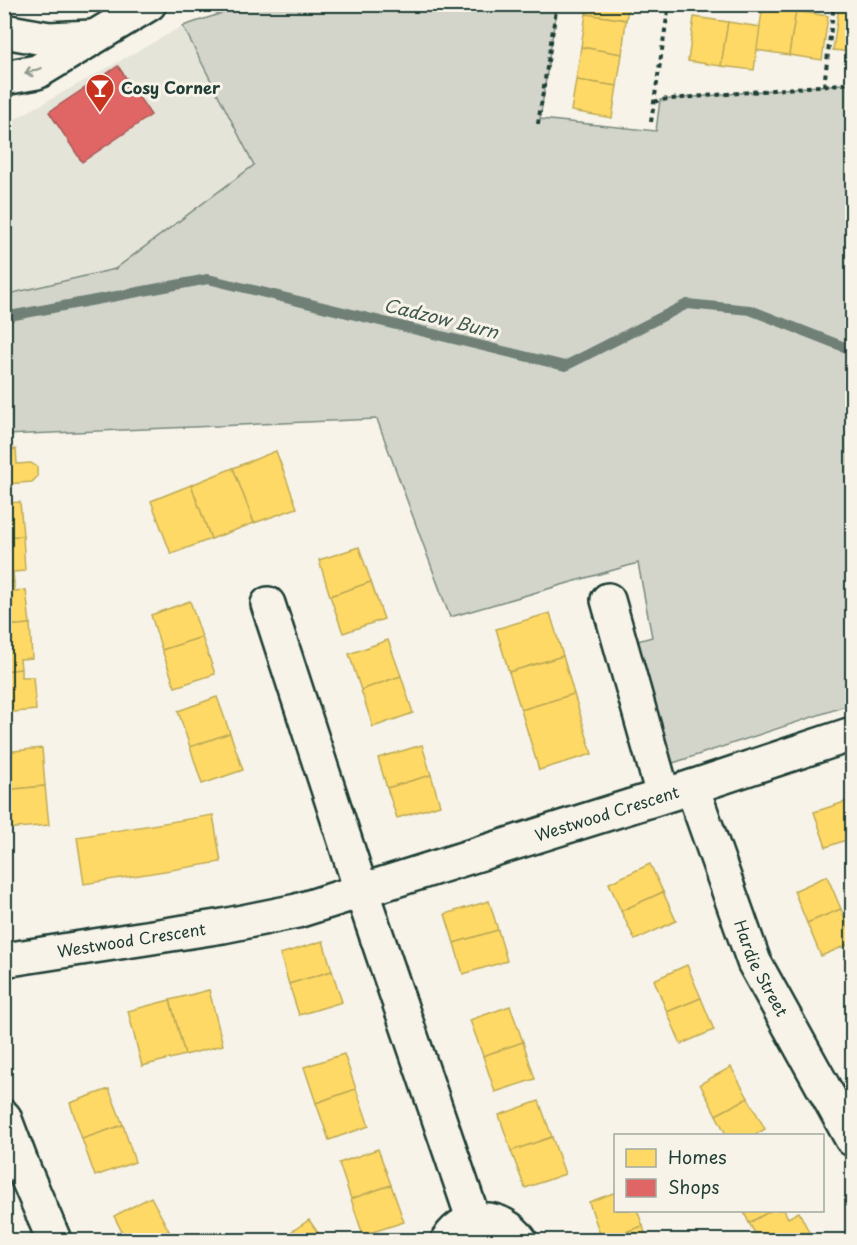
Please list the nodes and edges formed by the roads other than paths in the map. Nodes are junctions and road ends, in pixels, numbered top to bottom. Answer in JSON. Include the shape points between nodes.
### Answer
{"nodes":[{"id":1,"x":149,"y":4,"type":"edge"},
{"id":2,"x":4,"y":31,"type":"edge"},
{"id":3,"x":95,"y":36,"type":"junction"},
{"id":4,"x":4,"y":78,"type":"edge"},
{"id":5,"x":608,"y":600,"type":"dead end"},
{"id":6,"x":268,"y":604,"type":"dead end"},
{"id":7,"x":852,"y":734,"type":"edge"},
{"id":8,"x":678,"y":791,"type":"junction"},
{"id":9,"x":361,"y":890,"type":"junction"},
{"id":10,"x":4,"y":960,"type":"edge"},
{"id":11,"x":4,"y":1117,"type":"edge"},
{"id":12,"x":852,"y":1139,"type":"edge"},
{"id":13,"x":474,"y":1221,"type":"junction"},
{"id":14,"x":54,"y":1240,"type":"edge"},
{"id":15,"x":448,"y":1240,"type":"edge"},
{"id":16,"x":520,"y":1240,"type":"edge"}],
"edges":[{"from":1,"to":3,"type":"street"},
{"from":2,"to":3,"type":"street","via":[[49,39]]},
{"from":3,"to":4,"type":"street","one_way":true,"via":[[37,72]]},
{"from":5,"to":8,"type":"street","name":"Hardie Street"},
{"from":6,"to":9,"type":"street"},
{"from":7,"to":8,"type":"street","name":"Westwood Crescent"},
{"from":8,"to":9,"type":"street","name":"Westwood Crescent"},
{"from":8,"to":12,"type":"street","name":"Hardie Street","via":[[754,962]]},
{"from":9,"to":10,"type":"street","name":"Westwood Crescent","via":[[297,911],[223,926]]},
{"from":9,"to":13,"type":"street"},
{"from":11,"to":14,"type":"street"},
{"from":13,"to":15,"type":"street","via":[[462,1226]]},
{"from":13,"to":16,"type":"street","via":[[503,1224]]}]}
